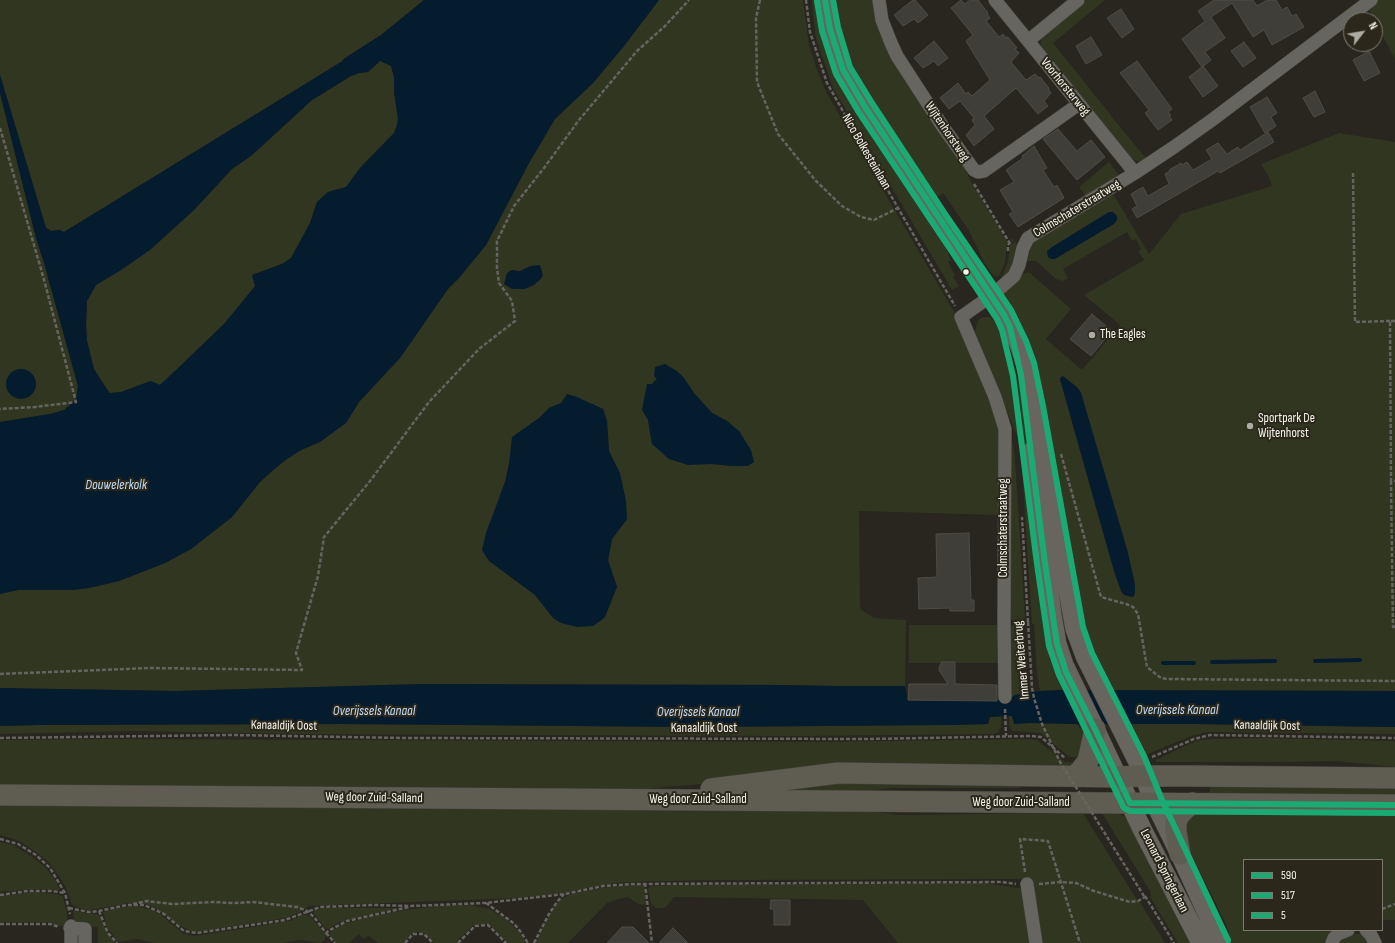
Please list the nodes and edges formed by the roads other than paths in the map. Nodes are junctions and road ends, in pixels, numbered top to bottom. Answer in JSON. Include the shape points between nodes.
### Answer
{"nodes":[{"id":1,"x":825,"y":0,"type":"edge"},
{"id":2,"x":879,"y":0,"type":"edge"},
{"id":3,"x":995,"y":0,"type":"edge"},
{"id":4,"x":1078,"y":0,"type":"edge"},
{"id":5,"x":1371,"y":0,"type":"edge"},
{"id":6,"x":1028,"y":40,"type":"junction"},
{"id":7,"x":1079,"y":104,"type":"junction"},
{"id":8,"x":1135,"y":174,"type":"junction"},
{"id":9,"x":991,"y":296,"type":"junction"},
{"id":10,"x":1010,"y":327,"type":"junction"},
{"id":11,"x":1005,"y":697,"type":"dead end"},
{"id":12,"x":1095,"y":729,"type":"junction"},
{"id":13,"x":1082,"y":768,"type":"junction"},
{"id":14,"x":1140,"y":768,"type":"junction"},
{"id":15,"x":1118,"y":777,"type":"junction"},
{"id":16,"x":1395,"y":778,"type":"edge"},
{"id":17,"x":0,"y":795,"type":"edge"},
{"id":18,"x":603,"y":800,"type":"junction"},
{"id":19,"x":1130,"y":803,"type":"junction"},
{"id":20,"x":1155,"y":803,"type":"junction"},
{"id":21,"x":1192,"y":803,"type":"junction"},
{"id":22,"x":1395,"y":805,"type":"edge"},
{"id":23,"x":1180,"y":854,"type":"junction"},
{"id":24,"x":1027,"y":885,"type":"road end"},
{"id":25,"x":1346,"y":931,"type":"edge"},
{"id":26,"x":1367,"y":931,"type":"edge"},
{"id":27,"x":71,"y":943,"type":"edge"},
{"id":28,"x":85,"y":943,"type":"edge"},
{"id":29,"x":1036,"y":943,"type":"edge"},
{"id":30,"x":1201,"y":943,"type":"edge"},
{"id":31,"x":1221,"y":943,"type":"edge"},
{"id":32,"x":1332,"y":943,"type":"edge"},
{"id":33,"x":1375,"y":943,"type":"edge"}],
"edges":[{"from":1,"to":9,"type":"street","name":"Nico Bolkesteinlaan","via":[[831,34],[846,76]]},
{"from":2,"to":7,"type":"street","name":"Wijtenhorstweg","via":[[882,20],[897,56],[974,170],[984,170]]},
{"from":3,"to":6,"type":"street","name":"Voorhorsterweg"},
{"from":4,"to":6,"type":"street"},
{"from":5,"to":8,"type":"street","name":"Colmschaterstraatweg","via":[[1212,120]]},
{"from":6,"to":7,"type":"street","name":"Voorhorsterweg"},
{"from":7,"to":8,"type":"street","name":"Voorhorsterweg"},
{"from":8,"to":9,"type":"street","name":"Colmschaterstraatweg","via":[[1028,238],[1014,276]]},
{"from":9,"to":10,"type":"street","name":"Nico Bolkesteinlaan"},
{"from":9,"to":11,"type":"street","name":"Colmschaterstraatweg","via":[[962,317],[995,397],[1005,429]]},
{"from":10,"to":12,"type":"street","name":"Nico Bolkesteinlaan","via":[[1021,375],[1054,630],[1064,665]]},
{"from":10,"to":14,"type":"street","name":"Nico Bolkesteinlaan","via":[[1026,365],[1075,629],[1085,656]]},
{"from":12,"to":13,"type":"main road"},
{"from":12,"to":15,"type":"street","name":"Nico Bolkesteinlaan"},
{"from":13,"to":15,"type":"main road","name":"Weg door Zuid-Salland"},
{"from":13,"to":18,"type":"main road","name":"Weg door Zuid-Salland","via":[[838,773]]},
{"from":14,"to":15,"type":"main road","name":"Weg door Zuid-Salland"},
{"from":14,"to":16,"type":"main road","name":"Weg door Zuid-Salland"},
{"from":14,"to":20,"type":"street","name":"Nico Bolkesteinlaan"},
{"from":15,"to":19,"type":"street","name":"Leonard Springerlaan"},
{"from":17,"to":18,"type":"main road","name":"Weg door Zuid-Salland"},
{"from":18,"to":19,"type":"main road","name":"Weg door Zuid-Salland"},
{"from":19,"to":20,"type":"main road","name":"Weg door Zuid-Salland"},
{"from":19,"to":30,"type":"street","name":"Leonard Springerlaan"},
{"from":20,"to":21,"type":"main road","name":"Weg door Zuid-Salland"},
{"from":20,"to":23,"type":"street","name":"Leonard Springerlaan"},
{"from":21,"to":22,"type":"main road","name":"Weg door Zuid-Salland"},
{"from":21,"to":23,"type":"main road","via":[[1178,817],[1176,823]]},
{"from":23,"to":31,"type":"street","name":"Leonard Springerlaan"},
{"from":24,"to":29,"type":"street"},
{"from":25,"to":32,"type":"street","via":[[1338,934]]},
{"from":26,"to":33,"type":"street"},
{"from":27,"to":28,"type":"street","via":[[71,927],[85,929]]}]}
